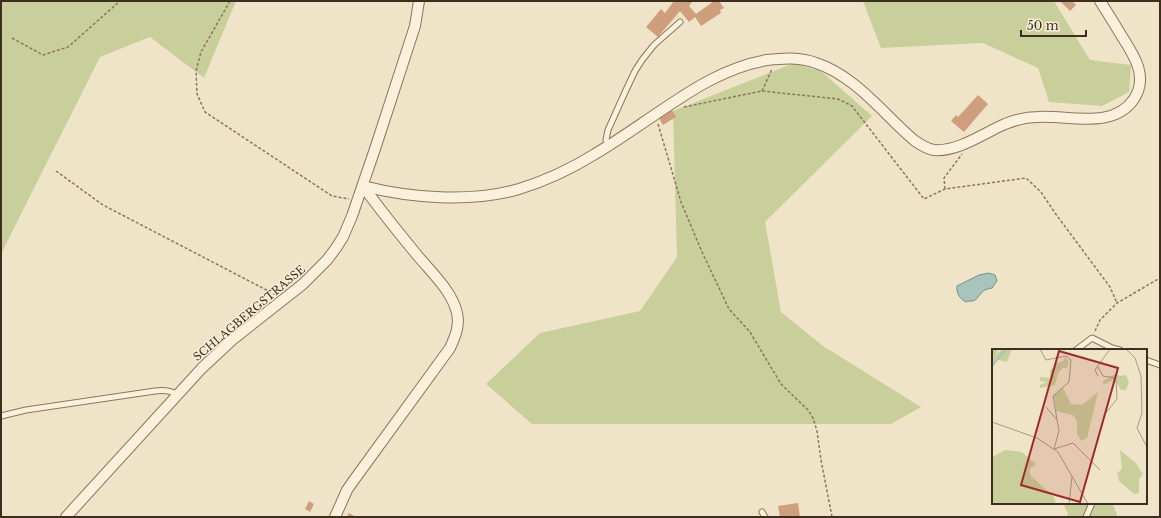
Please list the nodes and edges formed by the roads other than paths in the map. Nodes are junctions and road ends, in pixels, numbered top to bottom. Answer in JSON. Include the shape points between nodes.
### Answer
{"nodes":[{"id":1,"x":419,"y":1,"type":"edge"},
{"id":2,"x":1100,"y":1,"type":"edge"},
{"id":3,"x":680,"y":22,"type":"dead end"},
{"id":4,"x":608,"y":146,"type":"junction"},
{"id":5,"x":363,"y":186,"type":"junction"},
{"id":6,"x":1077,"y":349,"type":"edge"},
{"id":7,"x":1116,"y":349,"type":"edge"},
{"id":8,"x":1147,"y":360,"type":"edge"},
{"id":9,"x":1160,"y":365,"type":"edge"},
{"id":10,"x":178,"y":395,"type":"junction"},
{"id":11,"x":1,"y":416,"type":"edge"},
{"id":12,"x":1092,"y":504,"type":"edge"},
{"id":13,"x":66,"y":517,"type":"edge"},
{"id":14,"x":335,"y":517,"type":"edge"},
{"id":15,"x":1086,"y":517,"type":"edge"}],
"edges":[{"from":1,"to":5,"type":"street","name":"SCHLAGBERGSTRASSE","via":[[415,26]]},
{"from":2,"to":4,"type":"street","via":[[1131,50],[1140,72],[1139,90],[1132,102],[1116,115],[1089,119],[1020,119],[968,142],[935,150],[921,146],[838,73],[806,60],[777,59],[749,64],[696,87]]},
{"from":3,"to":4,"type":"lane","via":[[648,51],[635,71],[608,130]]},
{"from":4,"to":5,"type":"street","via":[[552,177],[503,193],[427,196],[401,194]]},
{"from":5,"to":10,"type":"street","name":"SCHLAGBERGSTRASSE","via":[[348,226],[336,248],[316,272],[215,355]]},
{"from":5,"to":14,"type":"street","via":[[448,293],[457,312],[458,326],[450,348],[347,490]]},
{"from":6,"to":7,"type":"lane","via":[[1092,338]]},
{"from":8,"to":9,"type":"lane"},
{"from":10,"to":11,"type":"lane","via":[[168,390],[155,391]]},
{"from":10,"to":13,"type":"street","name":"SCHLAGBERGSTRASSE"},
{"from":12,"to":15,"type":"lane"}]}
